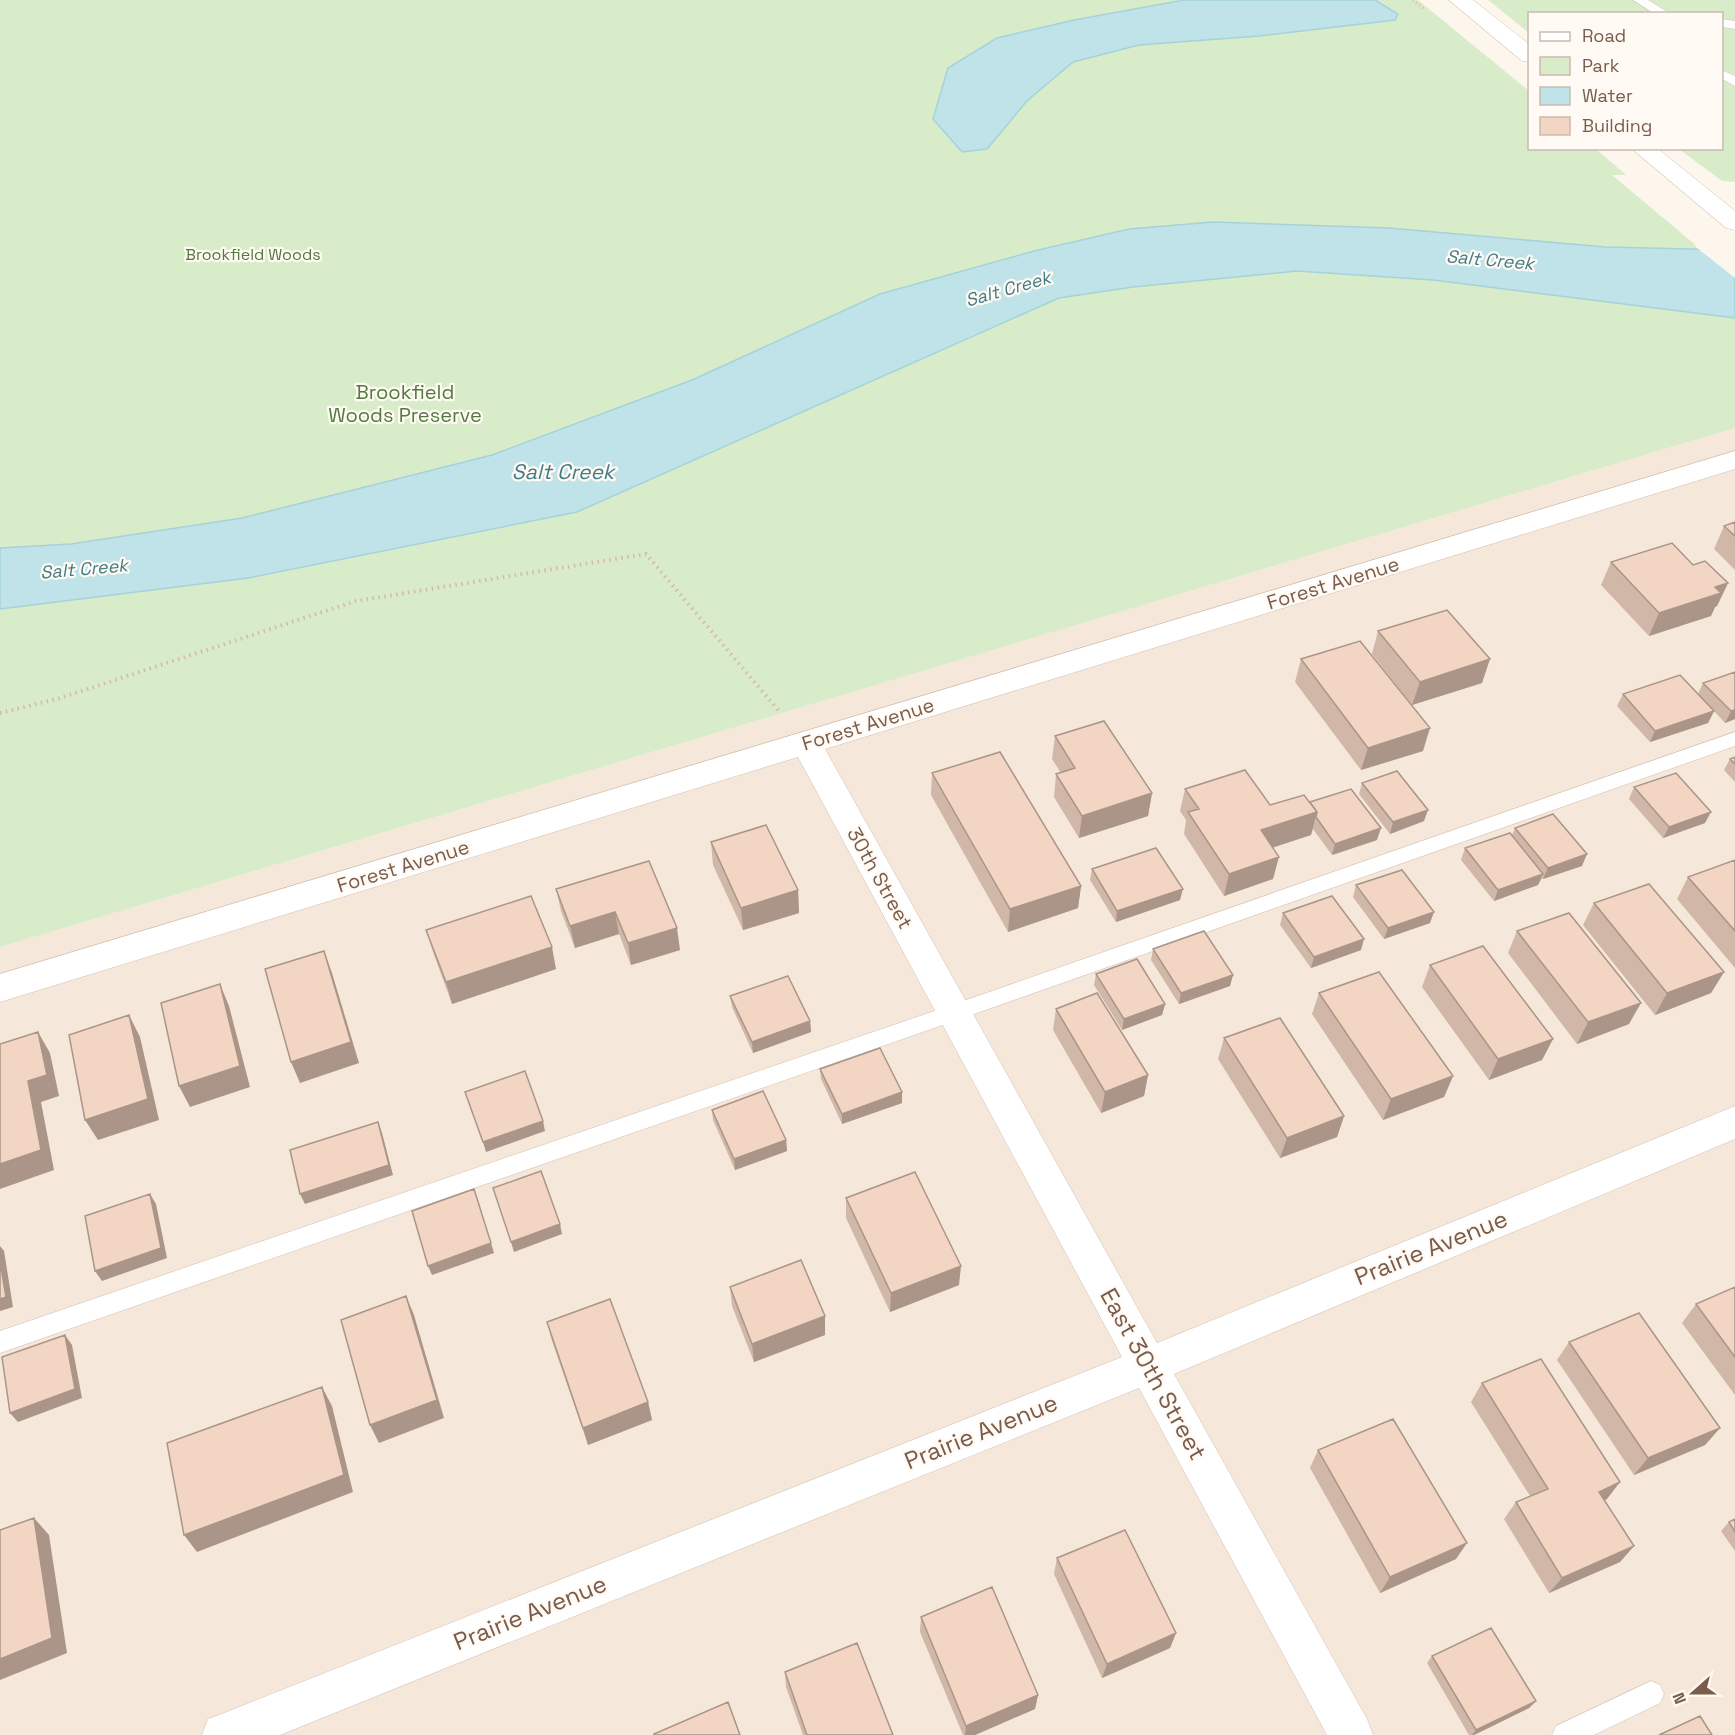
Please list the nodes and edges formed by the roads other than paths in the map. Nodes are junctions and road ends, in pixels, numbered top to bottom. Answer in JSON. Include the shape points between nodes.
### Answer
{"nodes":[{"id":1,"x":1460,"y":0,"type":"edge"},
{"id":2,"x":1639,"y":0,"type":"edge"},
{"id":3,"x":1661,"y":12,"type":"edge"},
{"id":4,"x":1528,"y":54,"type":"edge"},
{"id":5,"x":1651,"y":155,"type":"edge"},
{"id":6,"x":1735,"y":223,"type":"edge"},
{"id":7,"x":1735,"y":460,"type":"edge"},
{"id":8,"x":1735,"y":739,"type":"edge"},
{"id":9,"x":806,"y":743,"type":"junction"},
{"id":10,"x":0,"y":988,"type":"edge"},
{"id":11,"x":953,"y":1013,"type":"junction"},
{"id":12,"x":1735,"y":1122,"type":"edge"},
{"id":13,"x":0,"y":1342,"type":"edge"},
{"id":14,"x":1148,"y":1365,"type":"junction"},
{"id":15,"x":1651,"y":1694,"type":"dead end"},
{"id":16,"x":224,"y":1735,"type":"edge"},
{"id":17,"x":1351,"y":1735,"type":"edge"},
{"id":18,"x":1565,"y":1735,"type":"edge"}],
"edges":[{"from":1,"to":4,"type":"street"},
{"from":2,"to":3,"type":"lane"},
{"from":5,"to":6,"type":"street"},
{"from":7,"to":9,"type":"street","name":"Forest Avenue"},
{"from":8,"to":11,"type":"lane"},
{"from":9,"to":10,"type":"street","name":"Forest Avenue"},
{"from":9,"to":11,"type":"street","name":"30th Street"},
{"from":11,"to":13,"type":"lane"},
{"from":11,"to":14,"type":"street","name":"East 30th Street"},
{"from":12,"to":14,"type":"street","name":"Prairie Avenue"},
{"from":14,"to":16,"type":"street","name":"Prairie Avenue"},
{"from":14,"to":17,"type":"street","name":"East 30th Street"},
{"from":15,"to":18,"type":"lane"}]}
